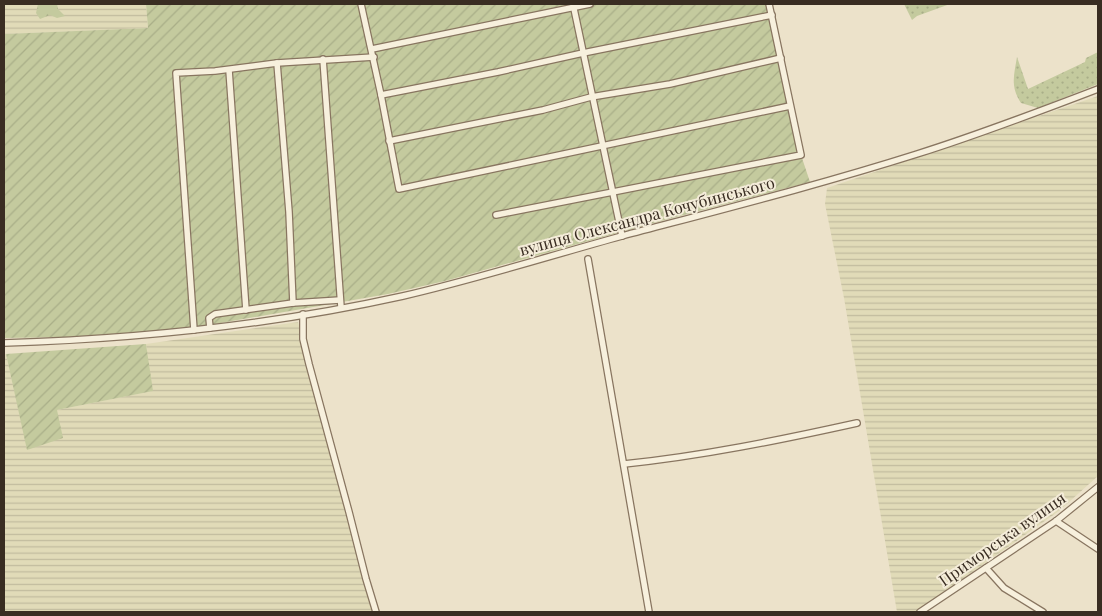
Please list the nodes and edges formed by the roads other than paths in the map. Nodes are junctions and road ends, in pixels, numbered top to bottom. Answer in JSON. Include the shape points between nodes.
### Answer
{"nodes":[{"id":1,"x":361,"y":4,"type":"edge"},
{"id":2,"x":590,"y":4,"type":"edge"},
{"id":3,"x":769,"y":4,"type":"edge"},
{"id":4,"x":573,"y":5,"type":"edge"},
{"id":5,"x":772,"y":15,"type":"junction"},
{"id":6,"x":372,"y":50,"type":"junction"},
{"id":7,"x":583,"y":53,"type":"junction"},
{"id":8,"x":374,"y":56,"type":"junction"},
{"id":9,"x":781,"y":58,"type":"junction"},
{"id":10,"x":323,"y":59,"type":"junction"},
{"id":11,"x":276,"y":63,"type":"junction"},
{"id":12,"x":229,"y":70,"type":"junction"},
{"id":13,"x":1098,"y":89,"type":"edge"},
{"id":14,"x":381,"y":95,"type":"junction"},
{"id":15,"x":592,"y":97,"type":"junction"},
{"id":16,"x":790,"y":106,"type":"junction"},
{"id":17,"x":389,"y":142,"type":"junction"},
{"id":18,"x":602,"y":146,"type":"junction"},
{"id":19,"x":612,"y":193,"type":"junction"},
{"id":20,"x":496,"y":215,"type":"dead end"},
{"id":21,"x":622,"y":236,"type":"junction"},
{"id":22,"x":588,"y":259,"type":"dead end"},
{"id":23,"x":340,"y":300,"type":"junction"},
{"id":24,"x":293,"y":303,"type":"junction"},
{"id":25,"x":341,"y":307,"type":"junction"},
{"id":26,"x":246,"y":310,"type":"junction"},
{"id":27,"x":303,"y":314,"type":"junction"},
{"id":28,"x":210,"y":328,"type":"junction"},
{"id":29,"x":194,"y":330,"type":"junction"},
{"id":30,"x":4,"y":343,"type":"edge"},
{"id":31,"x":857,"y":423,"type":"dead end"},
{"id":32,"x":624,"y":464,"type":"junction"},
{"id":33,"x":1098,"y":487,"type":"edge"},
{"id":34,"x":1056,"y":521,"type":"junction"},
{"id":35,"x":1098,"y":549,"type":"edge"},
{"id":36,"x":986,"y":568,"type":"junction"},
{"id":37,"x":376,"y":612,"type":"edge"},
{"id":38,"x":649,"y":612,"type":"edge"},
{"id":39,"x":923,"y":612,"type":"edge"},
{"id":40,"x":1043,"y":612,"type":"edge"}],
"edges":[{"from":1,"to":6,"type":"street"},
{"from":2,"to":4,"type":"street"},
{"from":3,"to":5,"type":"street"},
{"from":4,"to":6,"type":"street"},
{"from":4,"to":7,"type":"street"},
{"from":5,"to":7,"type":"street"},
{"from":5,"to":9,"type":"street"},
{"from":6,"to":8,"type":"street"},
{"from":7,"to":14,"type":"street"},
{"from":7,"to":15,"type":"street"},
{"from":8,"to":10,"type":"street"},
{"from":8,"to":14,"type":"street"},
{"from":9,"to":15,"type":"street","via":[[670,84]]},
{"from":9,"to":16,"type":"street"},
{"from":10,"to":11,"type":"street"},
{"from":10,"to":23,"type":"street"},
{"from":11,"to":12,"type":"street"},
{"from":11,"to":24,"type":"street"},
{"from":12,"to":26,"type":"street"},
{"from":12,"to":29,"type":"street","via":[[176,73]]},
{"from":13,"to":21,"type":"street","name":"вулиця Олександра Кочубинського","via":[[916,154]]},
{"from":14,"to":17,"type":"street"},
{"from":15,"to":17,"type":"street"},
{"from":15,"to":18,"type":"street"},
{"from":16,"to":18,"type":"street"},
{"from":16,"to":19,"type":"street","via":[[801,155]]},
{"from":17,"to":18,"type":"street","via":[[399,189]]},
{"from":18,"to":19,"type":"street"},
{"from":19,"to":20,"type":"street"},
{"from":19,"to":21,"type":"street"},
{"from":21,"to":25,"type":"street","name":"вулиця Олександра Кочубинського","via":[[449,285]]},
{"from":22,"to":32,"type":"street"},
{"from":23,"to":24,"type":"street"},
{"from":23,"to":25,"type":"street"},
{"from":24,"to":26,"type":"street"},
{"from":25,"to":27,"type":"street","name":"вулиця Олександра Кочубинського"},
{"from":26,"to":28,"type":"street","via":[[215,314],[210,318]]},
{"from":27,"to":28,"type":"street","name":"вулиця Олександра Кочубинського"},
{"from":27,"to":37,"type":"street","via":[[303,339],[309,364]]},
{"from":28,"to":29,"type":"street","name":"вулиця Олександра Кочубинського"},
{"from":29,"to":30,"type":"street","name":"вулиця Олександра Кочубинського","via":[[120,338]]},
{"from":31,"to":32,"type":"street","via":[[671,459]]},
{"from":32,"to":38,"type":"street"},
{"from":33,"to":34,"type":"street","name":"Приморська вулиця"},
{"from":34,"to":35,"type":"street"},
{"from":34,"to":36,"type":"street","name":"Приморська вулиця"},
{"from":36,"to":39,"type":"street","name":"Приморська вулиця"},
{"from":36,"to":40,"type":"street","via":[[1004,588]]}]}
